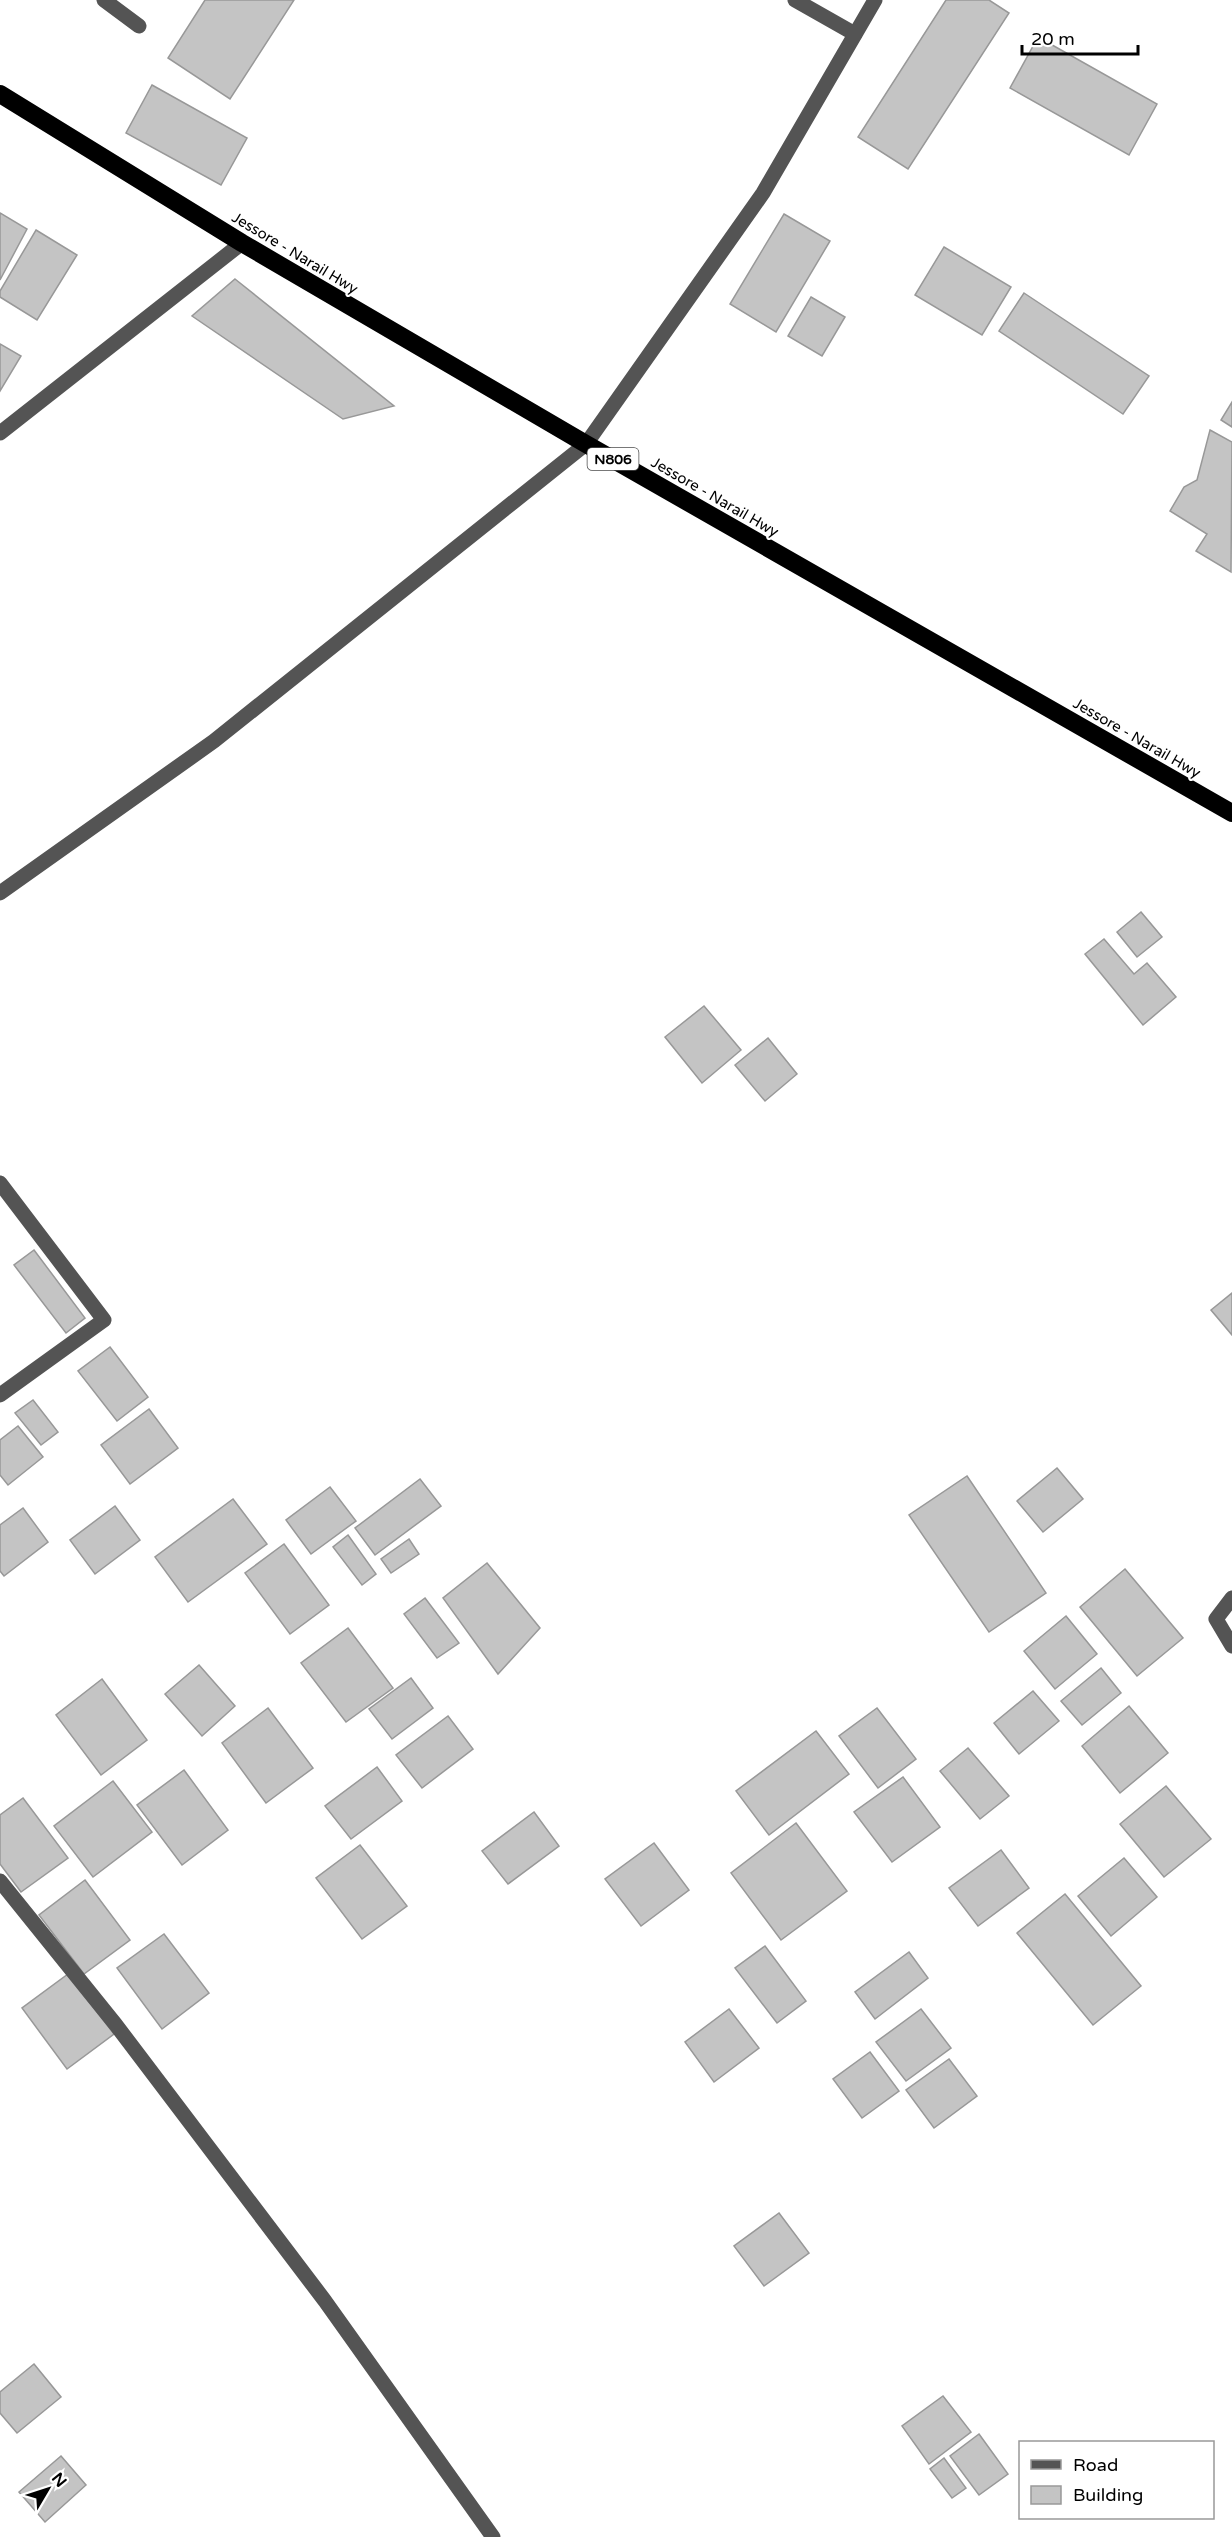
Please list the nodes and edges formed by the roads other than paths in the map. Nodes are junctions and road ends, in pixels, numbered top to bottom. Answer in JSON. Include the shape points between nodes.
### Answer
{"nodes":[{"id":1,"x":104,"y":0,"type":"edge"},
{"id":2,"x":795,"y":0,"type":"edge"},
{"id":3,"x":875,"y":0,"type":"edge"},
{"id":4,"x":140,"y":26,"type":"dead end"},
{"id":5,"x":855,"y":34,"type":"junction"},
{"id":6,"x":0,"y":94,"type":"edge"},
{"id":7,"x":242,"y":243,"type":"junction"},
{"id":8,"x":0,"y":433,"type":"edge"},
{"id":9,"x":586,"y":444,"type":"junction"},
{"id":10,"x":1232,"y":813,"type":"edge"},
{"id":11,"x":0,"y":893,"type":"edge"},
{"id":12,"x":0,"y":1183,"type":"edge"},
{"id":13,"x":0,"y":1395,"type":"edge"},
{"id":14,"x":1232,"y":1598,"type":"edge"},
{"id":15,"x":1232,"y":1646,"type":"edge"},
{"id":16,"x":0,"y":1881,"type":"edge"},
{"id":17,"x":493,"y":2537,"type":"edge"}],
"edges":[{"from":1,"to":4,"type":"street"},
{"from":2,"to":5,"type":"street"},
{"from":3,"to":5,"type":"street"},
{"from":5,"to":9,"type":"street","via":[[763,193]]},
{"from":6,"to":7,"type":"highway","name":"Jessore - Narail Hwy","number":"N806"},
{"from":7,"to":8,"type":"street"},
{"from":7,"to":9,"type":"highway","name":"Jessore - Narail Hwy","number":"N806"},
{"from":9,"to":10,"type":"highway","name":"Jessore - Narail Hwy","number":"N806"},
{"from":9,"to":11,"type":"street","via":[[214,741]]},
{"from":12,"to":13,"type":"street","via":[[104,1320]]},
{"from":14,"to":15,"type":"street","via":[[1216,1619]]},
{"from":16,"to":17,"type":"street","via":[[116,2025],[317,2292]]}]}
